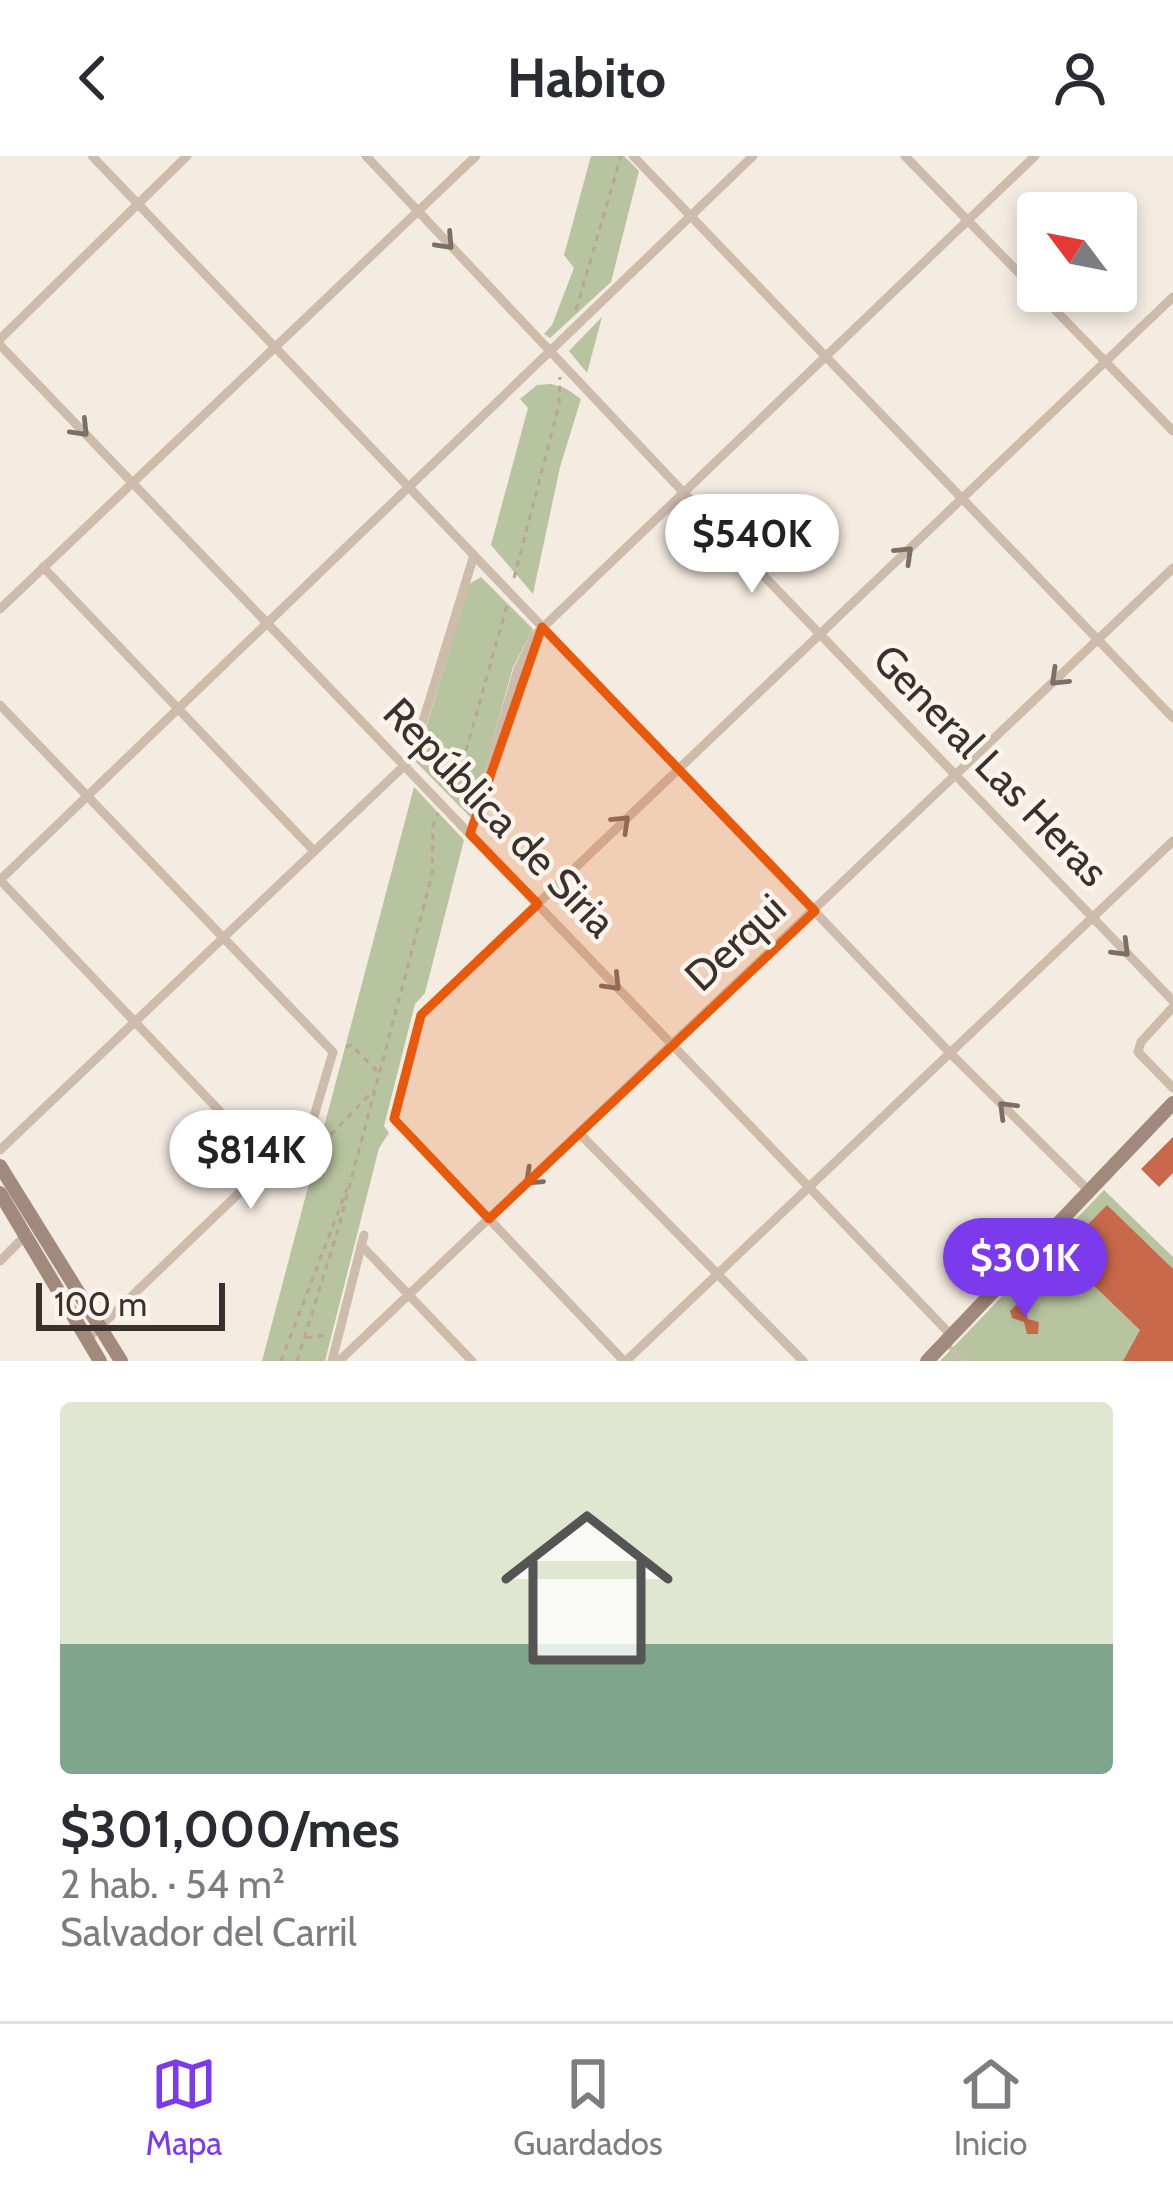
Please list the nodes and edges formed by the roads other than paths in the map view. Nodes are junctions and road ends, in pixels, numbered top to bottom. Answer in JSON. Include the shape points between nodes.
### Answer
{"nodes":[{"id":1,"x":92,"y":156,"type":"edge"},
{"id":2,"x":187,"y":156,"type":"edge"},
{"id":3,"x":366,"y":156,"type":"edge"},
{"id":4,"x":476,"y":156,"type":"edge"},
{"id":5,"x":633,"y":156,"type":"edge"},
{"id":6,"x":753,"y":156,"type":"edge"},
{"id":7,"x":905,"y":156,"type":"edge"},
{"id":8,"x":1035,"y":156,"type":"edge"},
{"id":9,"x":137,"y":203,"type":"junction"},
{"id":10,"x":419,"y":213,"type":"junction"},
{"id":11,"x":692,"y":214,"type":"junction"},
{"id":12,"x":966,"y":222,"type":"junction"},
{"id":13,"x":1173,"y":297,"type":"edge"},
{"id":14,"x":0,"y":342,"type":"edge"},
{"id":15,"x":277,"y":348,"type":"junction"},
{"id":16,"x":549,"y":351,"type":"junction"},
{"id":17,"x":825,"y":359,"type":"junction"},
{"id":18,"x":1105,"y":361,"type":"junction"},
{"id":19,"x":1173,"y":431,"type":"edge"},
{"id":20,"x":133,"y":482,"type":"junction"},
{"id":21,"x":410,"y":487,"type":"junction"},
{"id":22,"x":684,"y":493,"type":"junction"},
{"id":23,"x":962,"y":500,"type":"junction"},
{"id":24,"x":475,"y":555,"type":"junction"},
{"id":25,"x":43,"y":567,"type":"junction"},
{"id":26,"x":1173,"y":568,"type":"edge"},
{"id":27,"x":0,"y":609,"type":"edge"},
{"id":28,"x":267,"y":622,"type":"junction"},
{"id":29,"x":542,"y":627,"type":"junction"},
{"id":30,"x":820,"y":634,"type":"junction"},
{"id":31,"x":1096,"y":640,"type":"junction"},
{"id":32,"x":0,"y":705,"type":"edge"},
{"id":33,"x":178,"y":710,"type":"junction"},
{"id":34,"x":1173,"y":718,"type":"edge"},
{"id":35,"x":405,"y":765,"type":"junction"},
{"id":36,"x":680,"y":769,"type":"junction"},
{"id":37,"x":957,"y":776,"type":"junction"},
{"id":38,"x":87,"y":797,"type":"junction"},
{"id":39,"x":470,"y":834,"type":"junction"},
{"id":40,"x":1173,"y":842,"type":"edge"},
{"id":41,"x":314,"y":851,"type":"junction"},
{"id":42,"x":0,"y":880,"type":"edge"},
{"id":43,"x":538,"y":904,"type":"junction"},
{"id":44,"x":815,"y":911,"type":"junction"},
{"id":45,"x":1091,"y":918,"type":"junction"},
{"id":46,"x":222,"y":937,"type":"junction"},
{"id":47,"x":1173,"y":1004,"type":"edge"},
{"id":48,"x":135,"y":1021,"type":"junction"},
{"id":49,"x":674,"y":1046,"type":"junction"},
{"id":50,"x":950,"y":1053,"type":"junction"},
{"id":51,"x":1173,"y":1088,"type":"edge"},
{"id":52,"x":1173,"y":1103,"type":"edge"},
{"id":53,"x":580,"y":1134,"type":"junction"},
{"id":54,"x":0,"y":1150,"type":"edge"},
{"id":55,"x":269,"y":1163,"type":"junction"},
{"id":56,"x":0,"y":1166,"type":"edge"},
{"id":57,"x":808,"y":1187,"type":"junction"},
{"id":58,"x":1089,"y":1191,"type":"junction"},
{"id":59,"x":0,"y":1193,"type":"edge"},
{"id":60,"x":489,"y":1219,"type":"junction"},
{"id":61,"x":31,"y":1231,"type":"junction"},
{"id":62,"x":0,"y":1261,"type":"edge"},
{"id":63,"x":716,"y":1275,"type":"junction"},
{"id":64,"x":409,"y":1295,"type":"junction"},
{"id":65,"x":93,"y":1334,"type":"junction"},
{"id":66,"x":948,"y":1338,"type":"junction"},
{"id":67,"x":100,"y":1361,"type":"edge"},
{"id":68,"x":122,"y":1361,"type":"edge"},
{"id":69,"x":336,"y":1361,"type":"edge"},
{"id":70,"x":472,"y":1361,"type":"edge"},
{"id":71,"x":625,"y":1361,"type":"edge"},
{"id":72,"x":803,"y":1361,"type":"edge"},
{"id":73,"x":927,"y":1361,"type":"edge"},
{"id":74,"x":962,"y":1361,"type":"edge"}],
"edges":[{"from":1,"to":9,"type":"street"},
{"from":2,"to":9,"type":"street"},
{"from":3,"to":10,"type":"street","name":"General Las Heras"},
{"from":4,"to":10,"type":"street"},
{"from":5,"to":11,"type":"street"},
{"from":6,"to":11,"type":"street"},
{"from":7,"to":12,"type":"street"},
{"from":8,"to":12,"type":"street"},
{"from":9,"to":14,"type":"street"},
{"from":9,"to":15,"type":"street"},
{"from":10,"to":15,"type":"street"},
{"from":10,"to":16,"type":"street","name":"General Las Heras","one_way":true},
{"from":11,"to":16,"type":"street"},
{"from":11,"to":17,"type":"street"},
{"from":12,"to":17,"type":"street"},
{"from":12,"to":18,"type":"street"},
{"from":13,"to":18,"type":"street"},
{"from":14,"to":20,"type":"street","name":"República de Siria","one_way":true},
{"from":15,"to":20,"type":"street"},
{"from":15,"to":21,"type":"street"},
{"from":16,"to":21,"type":"street"},
{"from":16,"to":22,"type":"street","name":"General Las Heras"},
{"from":17,"to":22,"type":"street"},
{"from":17,"to":23,"type":"street"},
{"from":18,"to":19,"type":"street"},
{"from":18,"to":23,"type":"street"},
{"from":20,"to":25,"type":"street"},
{"from":20,"to":28,"type":"street","name":"República de Siria"},
{"from":21,"to":24,"type":"street"},
{"from":21,"to":28,"type":"street"},
{"from":22,"to":29,"type":"street"},
{"from":22,"to":30,"type":"street","name":"General Las Heras"},
{"from":30,"to":23,"type":"street","one_way":true},
{"from":23,"to":31,"type":"street"},
{"from":24,"to":29,"type":"street"},
{"from":24,"to":35,"type":"street"},
{"from":25,"to":27,"type":"street"},
{"from":25,"to":33,"type":"street"},
{"from":26,"to":31,"type":"street","name":"Derqui"},
{"from":28,"to":33,"type":"street"},
{"from":28,"to":35,"type":"street","name":"República de Siria"},
{"from":29,"to":36,"type":"street"},
{"from":29,"to":39,"type":"street","via":[[518,669]]},
{"from":30,"to":36,"type":"street"},
{"from":30,"to":37,"type":"street","name":"General Las Heras"},
{"from":31,"to":34,"type":"street"},
{"from":31,"to":37,"type":"street","name":"Derqui","one_way":true},
{"from":32,"to":38,"type":"street"},
{"from":33,"to":38,"type":"street"},
{"from":33,"to":41,"type":"street"},
{"from":35,"to":39,"type":"street","name":"República de Siria"},
{"from":35,"to":41,"type":"street"},
{"from":43,"to":36,"type":"street","one_way":true},
{"from":36,"to":44,"type":"street"},
{"from":37,"to":44,"type":"street","name":"Derqui"},
{"from":37,"to":45,"type":"street","name":"General Las Heras"},
{"from":38,"to":42,"type":"street"},
{"from":38,"to":46,"type":"street"},
{"from":39,"to":43,"type":"street","name":"República de Siria"},
{"from":40,"to":45,"type":"street"},
{"from":41,"to":46,"type":"street"},
{"from":42,"to":48,"type":"street"},
{"from":43,"to":49,"type":"street","name":"República de Siria","one_way":true},
{"from":43,"to":60,"type":"street","via":[[422,1015],[394,1120]]},
{"from":44,"to":49,"type":"street","name":"Derqui"},
{"from":44,"to":50,"type":"street"},
{"from":45,"to":47,"type":"street","name":"General Las Heras","one_way":true},
{"from":45,"to":50,"type":"street"},
{"from":46,"to":48,"type":"street"},
{"from":46,"to":55,"type":"street","via":[[333,1052],[312,1123]]},
{"from":47,"to":51,"type":"street","via":[[1138,1052]]},
{"from":48,"to":54,"type":"street"},
{"from":48,"to":55,"type":"street"},
{"from":49,"to":53,"type":"street","name":"Derqui"},
{"from":49,"to":57,"type":"street","name":"República de Siria"},
{"from":50,"to":57,"type":"street"},
{"from":58,"to":50,"type":"street","one_way":true},
{"from":52,"to":58,"type":"main road"},
{"from":53,"to":60,"type":"street","name":"Derqui","one_way":true},
{"from":53,"to":63,"type":"street"},
{"from":55,"to":65,"type":"street"},
{"from":56,"to":61,"type":"main road"},
{"from":57,"to":63,"type":"street"},
{"from":57,"to":66,"type":"street","name":"República de Siria"},
{"from":58,"to":66,"type":"main road"},
{"from":59,"to":61,"type":"main road"},
{"from":60,"to":64,"type":"street","name":"Derqui"},
{"from":60,"to":71,"type":"street"},
{"from":61,"to":62,"type":"street"},
{"from":61,"to":65,"type":"main road"},
{"from":63,"to":71,"type":"street"},
{"from":63,"to":72,"type":"street"},
{"from":64,"to":69,"type":"street","name":"Derqui"},
{"from":64,"to":69,"type":"street","via":[[363,1240]]},
{"from":64,"to":70,"type":"street"},
{"from":65,"to":67,"type":"main road"},
{"from":65,"to":68,"type":"main road"},
{"from":66,"to":73,"type":"main road"},
{"from":66,"to":74,"type":"lane"}]}
